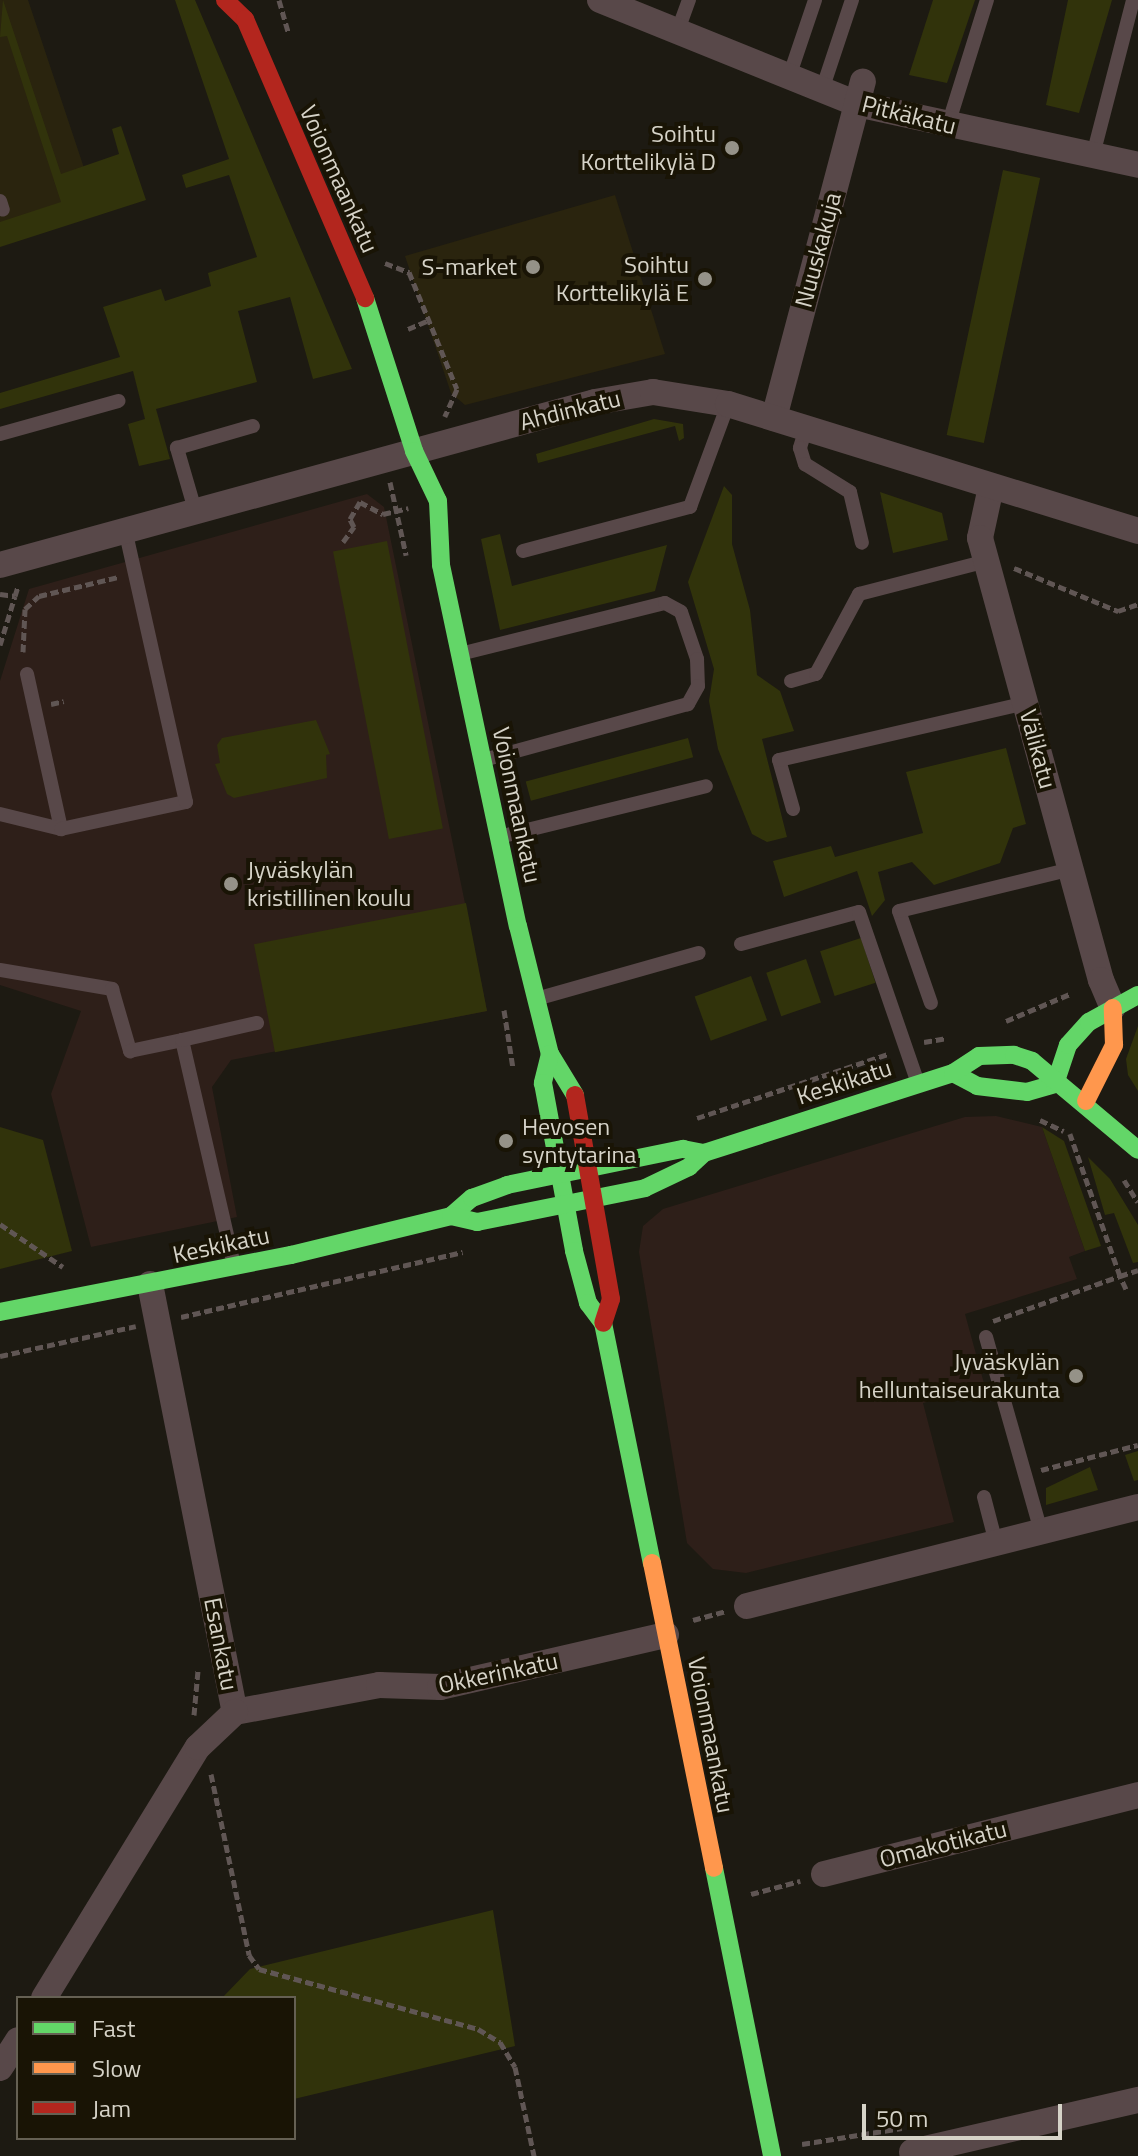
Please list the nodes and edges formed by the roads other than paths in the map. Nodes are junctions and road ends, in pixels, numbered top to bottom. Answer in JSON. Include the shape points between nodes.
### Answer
{"nodes":[{"id":1,"x":225,"y":0,"type":"edge"},
{"id":2,"x":600,"y":0,"type":"edge"},
{"id":3,"x":689,"y":0,"type":"edge"},
{"id":4,"x":815,"y":0,"type":"edge"},
{"id":5,"x":852,"y":0,"type":"edge"},
{"id":6,"x":987,"y":0,"type":"edge"},
{"id":7,"x":1133,"y":0,"type":"edge"},
{"id":8,"x":246,"y":9,"type":"edge"},
{"id":9,"x":678,"y":30,"type":"junction"},
{"id":10,"x":790,"y":74,"type":"junction"},
{"id":11,"x":823,"y":87,"type":"junction"},
{"id":12,"x":860,"y":93,"type":"junction"},
{"id":13,"x":948,"y":125,"type":"junction"},
{"id":14,"x":1093,"y":155,"type":"junction"},
{"id":15,"x":1138,"y":165,"type":"edge"},
{"id":16,"x":118,"y":401,"type":"dead end"},
{"id":17,"x":728,"y":404,"type":"junction"},
{"id":18,"x":774,"y":418,"type":"junction"},
{"id":19,"x":253,"y":426,"type":"dead end"},
{"id":20,"x":806,"y":428,"type":"junction"},
{"id":21,"x":0,"y":434,"type":"edge"},
{"id":22,"x":414,"y":451,"type":"junction"},
{"id":23,"x":991,"y":487,"type":"junction"},
{"id":24,"x":414,"y":493,"type":"dead end"},
{"id":25,"x":195,"y":510,"type":"junction"},
{"id":26,"x":419,"y":518,"type":"dead end"},
{"id":27,"x":125,"y":530,"type":"junction"},
{"id":28,"x":1138,"y":531,"type":"edge"},
{"id":29,"x":862,"y":543,"type":"dead end"},
{"id":30,"x":523,"y":551,"type":"dead end"},
{"id":31,"x":987,"y":561,"type":"junction"},
{"id":32,"x":0,"y":565,"type":"edge"},
{"id":33,"x":441,"y":565,"type":"junction"},
{"id":34,"x":460,"y":654,"type":"junction"},
{"id":35,"x":27,"y":674,"type":"dead end"},
{"id":36,"x":791,"y":681,"type":"dead end"},
{"id":37,"x":1025,"y":703,"type":"junction"},
{"id":38,"x":482,"y":760,"type":"junction"},
{"id":39,"x":706,"y":786,"type":"dead end"},
{"id":40,"x":793,"y":809,"type":"dead end"},
{"id":41,"x":0,"y":814,"type":"edge"},
{"id":42,"x":61,"y":829,"type":"junction"},
{"id":43,"x":499,"y":837,"type":"junction"},
{"id":44,"x":1071,"y":869,"type":"junction"},
{"id":45,"x":741,"y":944,"type":"dead end"},
{"id":46,"x":699,"y":953,"type":"dead end"},
{"id":47,"x":0,"y":970,"type":"edge"},
{"id":48,"x":1138,"y":995,"type":"edge"},
{"id":49,"x":536,"y":999,"type":"junction"},
{"id":50,"x":931,"y":1003,"type":"dead end"},
{"id":51,"x":1113,"y":1008,"type":"junction"},
{"id":52,"x":257,"y":1023,"type":"dead end"},
{"id":53,"x":182,"y":1040,"type":"junction"},
{"id":54,"x":550,"y":1054,"type":"junction"},
{"id":55,"x":953,"y":1073,"type":"junction"},
{"id":56,"x":918,"y":1083,"type":"junction"},
{"id":57,"x":1055,"y":1084,"type":"junction"},
{"id":58,"x":1086,"y":1101,"type":"junction"},
{"id":59,"x":1138,"y":1150,"type":"edge"},
{"id":60,"x":704,"y":1153,"type":"junction"},
{"id":61,"x":592,"y":1166,"type":"junction"},
{"id":62,"x":559,"y":1172,"type":"junction"},
{"id":63,"x":597,"y":1198,"type":"junction"},
{"id":64,"x":566,"y":1205,"type":"junction"},
{"id":65,"x":451,"y":1216,"type":"junction"},
{"id":66,"x":235,"y":1267,"type":"junction"},
{"id":67,"x":150,"y":1284,"type":"junction"},
{"id":68,"x":0,"y":1312,"type":"edge"},
{"id":69,"x":603,"y":1323,"type":"junction"},
{"id":70,"x":986,"y":1337,"type":"road end"},
{"id":71,"x":984,"y":1497,"type":"dead end"},
{"id":72,"x":1138,"y":1507,"type":"edge"},
{"id":73,"x":1041,"y":1531,"type":"junction"},
{"id":74,"x":996,"y":1543,"type":"junction"},
{"id":75,"x":747,"y":1606,"type":"dead end"},
{"id":76,"x":666,"y":1635,"type":"junction"},
{"id":77,"x":235,"y":1712,"type":"junction"},
{"id":78,"x":1138,"y":1795,"type":"edge"},
{"id":79,"x":824,"y":1874,"type":"road end"},
{"id":80,"x":45,"y":1996,"type":"edge"},
{"id":81,"x":16,"y":2043,"type":"edge"},
{"id":82,"x":0,"y":2068,"type":"edge"},
{"id":83,"x":1138,"y":2100,"type":"edge"},
{"id":84,"x":912,"y":2152,"type":"dead end"},
{"id":85,"x":772,"y":2156,"type":"edge"}],
"edges":[{"from":1,"to":8,"type":"main road","name":"Voionmaankatu"},
{"from":2,"to":9,"type":"street","name":"Pitkäkatu"},
{"from":3,"to":9,"type":"lane"},
{"from":4,"to":10,"type":"lane"},
{"from":5,"to":11,"type":"lane"},
{"from":6,"to":13,"type":"lane"},
{"from":7,"to":14,"type":"lane"},
{"from":8,"to":22,"type":"main road","name":"Voionmaankatu","via":[[384,347]]},
{"from":9,"to":10,"type":"street","name":"Pitkäkatu"},
{"from":10,"to":11,"type":"street","name":"Pitkäkatu"},
{"from":11,"to":12,"type":"street","name":"Pitkäkatu"},
{"from":12,"to":13,"type":"street","name":"Pitkäkatu"},
{"from":12,"to":18,"type":"street","name":"Nuuskakuja"},
{"from":13,"to":14,"type":"street","name":"Pitkäkatu"},
{"from":14,"to":15,"type":"street","name":"Pitkäkatu"},
{"from":16,"to":21,"type":"lane"},
{"from":17,"to":18,"type":"street","name":"Ahdinkatu"},
{"from":17,"to":22,"type":"street","name":"Ahdinkatu","via":[[653,392],[626,395]]},
{"from":17,"to":30,"type":"lane","via":[[690,507]]},
{"from":18,"to":20,"type":"street","name":"Ahdinkatu"},
{"from":19,"to":25,"type":"lane","via":[[177,448]]},
{"from":20,"to":23,"type":"street","name":"Ahdinkatu"},
{"from":20,"to":29,"type":"lane","via":[[800,448],[805,464],[850,492]]},
{"from":22,"to":24,"type":"main road","name":"Voionmaankatu"},
{"from":22,"to":25,"type":"street","name":"Ahdinkatu"},
{"from":22,"to":33,"type":"main road","name":"Voionmaankatu","via":[[438,501]]},
{"from":23,"to":28,"type":"street","name":"Ahdinkatu"},
{"from":23,"to":31,"type":"street","name":"Välikatu","via":[[981,517]]},
{"from":25,"to":27,"type":"street","name":"Ahdinkatu"},
{"from":26,"to":33,"type":"main road","name":"Voionmaankatu"},
{"from":27,"to":32,"type":"street","name":"Ahdinkatu"},
{"from":27,"to":42,"type":"lane","via":[[186,802]]},
{"from":31,"to":36,"type":"lane","via":[[859,594],[816,674]]},
{"from":31,"to":37,"type":"street","name":"Välikatu"},
{"from":33,"to":34,"type":"main road","name":"Voionmaankatu"},
{"from":34,"to":38,"type":"main road","name":"Voionmaankatu"},
{"from":34,"to":38,"type":"lane","via":[[665,603],[681,612],[697,659],[698,686],[688,704]]},
{"from":35,"to":42,"type":"lane"},
{"from":37,"to":40,"type":"lane","via":[[779,760]]},
{"from":37,"to":44,"type":"street","name":"Välikatu"},
{"from":38,"to":43,"type":"main road","name":"Voionmaankatu"},
{"from":39,"to":43,"type":"lane"},
{"from":41,"to":42,"type":"lane"},
{"from":43,"to":49,"type":"main road","name":"Voionmaankatu"},
{"from":44,"to":50,"type":"lane","via":[[899,911]]},
{"from":44,"to":51,"type":"street","name":"Välikatu"},
{"from":45,"to":56,"type":"lane","via":[[859,912]]},
{"from":46,"to":49,"type":"lane"},
{"from":47,"to":53,"type":"lane","via":[[112,989],[130,1051]]},
{"from":48,"to":51,"type":"main road"},
{"from":49,"to":54,"type":"main road","name":"Voionmaankatu"},
{"from":51,"to":57,"type":"main road","via":[[1089,1022],[1068,1045]]},
{"from":51,"to":58,"type":"main road","via":[[1114,1045]]},
{"from":52,"to":53,"type":"lane"},
{"from":53,"to":66,"type":"lane"},
{"from":54,"to":61,"type":"main road","name":"Voionmaankatu","via":[[569,1078]]},
{"from":54,"to":62,"type":"main road","name":"Voionmaankatu","via":[[543,1083]]},
{"from":55,"to":56,"type":"main road","name":"Keskikatu"},
{"from":55,"to":57,"type":"main road","via":[[977,1086],[1027,1092]]},
{"from":55,"to":57,"type":"main road","name":"Keskikatu","via":[[979,1056],[1014,1055],[1032,1061]]},
{"from":56,"to":60,"type":"main road","name":"Keskikatu"},
{"from":57,"to":58,"type":"main road","name":"Keskikatu"},
{"from":58,"to":59,"type":"main road","name":"Keskikatu"},
{"from":60,"to":61,"type":"main road","name":"Keskikatu","via":[[683,1149]]},
{"from":60,"to":63,"type":"main road","name":"Keskikatu","via":[[689,1167],[645,1188]]},
{"from":61,"to":62,"type":"main road","name":"Keskikatu"},
{"from":61,"to":63,"type":"main road","name":"Voionmaankatu"},
{"from":62,"to":64,"type":"main road","name":"Voionmaankatu"},
{"from":62,"to":65,"type":"main road","name":"Keskikatu","via":[[472,1198]]},
{"from":63,"to":64,"type":"main road","name":"Keskikatu"},
{"from":63,"to":69,"type":"main road","name":"Voionmaankatu","via":[[611,1299]]},
{"from":64,"to":65,"type":"main road","name":"Keskikatu","via":[[477,1222]]},
{"from":64,"to":69,"type":"main road","name":"Voionmaankatu","via":[[588,1303]]},
{"from":65,"to":66,"type":"main road","name":"Keskikatu"},
{"from":66,"to":67,"type":"main road","name":"Keskikatu"},
{"from":67,"to":68,"type":"main road","name":"Keskikatu"},
{"from":67,"to":77,"type":"street","name":"Esankatu"},
{"from":69,"to":76,"type":"main road","name":"Voionmaankatu"},
{"from":70,"to":73,"type":"lane"},
{"from":71,"to":74,"type":"lane"},
{"from":72,"to":73,"type":"street"},
{"from":73,"to":74,"type":"street"},
{"from":74,"to":75,"type":"street"},
{"from":76,"to":77,"type":"street","name":"Okkerinkatu","via":[[440,1687],[379,1685]]},
{"from":76,"to":85,"type":"main road","name":"Voionmaankatu"},
{"from":77,"to":80,"type":"street","name":"Esankatu","via":[[198,1747]]},
{"from":78,"to":79,"type":"street","name":"Omakotikatu"},
{"from":81,"to":82,"type":"street"},
{"from":83,"to":84,"type":"street"}]}
